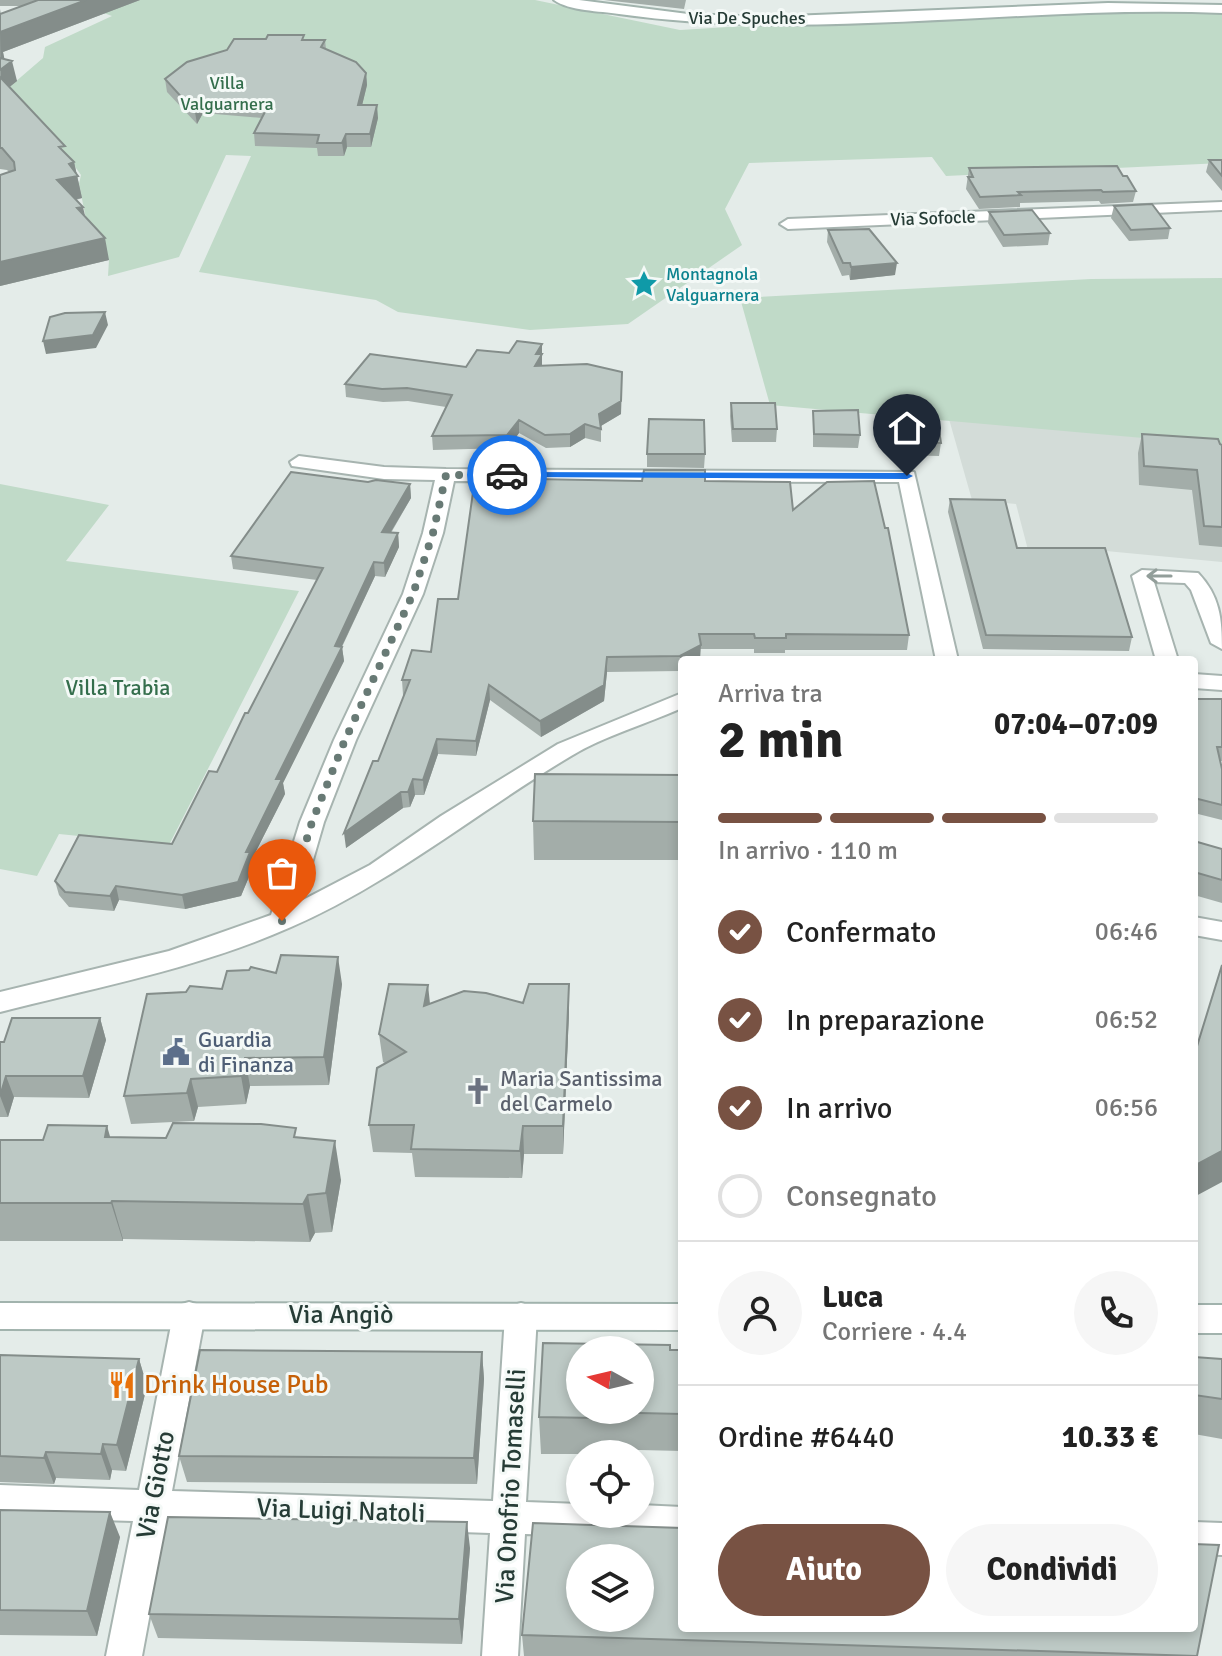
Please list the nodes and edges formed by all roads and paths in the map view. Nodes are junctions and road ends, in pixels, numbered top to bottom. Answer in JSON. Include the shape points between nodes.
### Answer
{"nodes":[{"id":1,"x":560,"y":0,"type":"edge"},
{"id":2,"x":1222,"y":9,"type":"edge"},
{"id":3,"x":1222,"y":206,"type":"edge"},
{"id":4,"x":788,"y":224,"type":"dead end"},
{"id":5,"x":299,"y":462,"type":"dead end"},
{"id":6,"x":446,"y":475,"type":"junction"},
{"id":7,"x":1222,"y":643,"type":"edge"},
{"id":8,"x":946,"y":656,"type":"edge"},
{"id":9,"x":1166,"y":656,"type":"edge"},
{"id":10,"x":1198,"y":681,"type":"edge"},
{"id":11,"x":1222,"y":683,"type":"edge"},
{"id":12,"x":678,"y":702,"type":"edge"},
{"id":13,"x":282,"y":921,"type":"junction"},
{"id":14,"x":1198,"y":927,"type":"edge"},
{"id":15,"x":1222,"y":931,"type":"edge"},
{"id":16,"x":0,"y":1002,"type":"edge"},
{"id":17,"x":189,"y":1315,"type":"junction"},
{"id":18,"x":0,"y":1316,"type":"edge"},
{"id":19,"x":521,"y":1316,"type":"junction"},
{"id":20,"x":678,"y":1317,"type":"edge"},
{"id":21,"x":1198,"y":1319,"type":"edge"},
{"id":22,"x":1222,"y":1319,"type":"edge"},
{"id":23,"x":0,"y":1501,"type":"edge"},
{"id":24,"x":152,"y":1504,"type":"junction"},
{"id":25,"x":509,"y":1518,"type":"junction"},
{"id":26,"x":678,"y":1523,"type":"edge"},
{"id":27,"x":1198,"y":1538,"type":"edge"},
{"id":28,"x":1222,"y":1539,"type":"edge"},
{"id":29,"x":124,"y":1656,"type":"edge"},
{"id":30,"x":500,"y":1656,"type":"edge"}],
"edges":[{"from":1,"to":2,"type":"street","name":"Via De Spuches","via":[[638,14],[728,20],[1109,0]]},
{"from":3,"to":4,"type":"street","name":"Via Sofocle"},
{"from":5,"to":6,"type":"street"},
{"from":6,"to":8,"type":"street","via":[[907,476]]},
{"from":6,"to":13,"type":"street","via":[[413,594],[312,822]]},
{"from":7,"to":9,"type":"street","one_way":true,"via":[[1201,588],[1191,577],[1142,576]]},
{"from":10,"to":11,"type":"street"},
{"from":12,"to":13,"type":"street","via":[[566,749],[379,871]]},
{"from":13,"to":16,"type":"street","via":[[173,959]]},
{"from":14,"to":15,"type":"street"},
{"from":17,"to":18,"type":"street","name":"Via Angiò"},
{"from":17,"to":19,"type":"street","name":"Via Angiò"},
{"from":17,"to":24,"type":"street","name":"Via Giotto"},
{"from":19,"to":20,"type":"street","name":"Via Angiò"},
{"from":19,"to":25,"type":"street","name":"Via Onofrio Tomaselli"},
{"from":21,"to":22,"type":"street"},
{"from":23,"to":24,"type":"street","name":"Via Luigi Natoli"},
{"from":24,"to":25,"type":"street","name":"Via Luigi Natoli"},
{"from":24,"to":29,"type":"street","name":"Via Giotto"},
{"from":25,"to":26,"type":"street","name":"Via Luigi Natoli"},
{"from":25,"to":30,"type":"street","name":"Via Onofrio Tomaselli"},
{"from":27,"to":28,"type":"street"}]}
